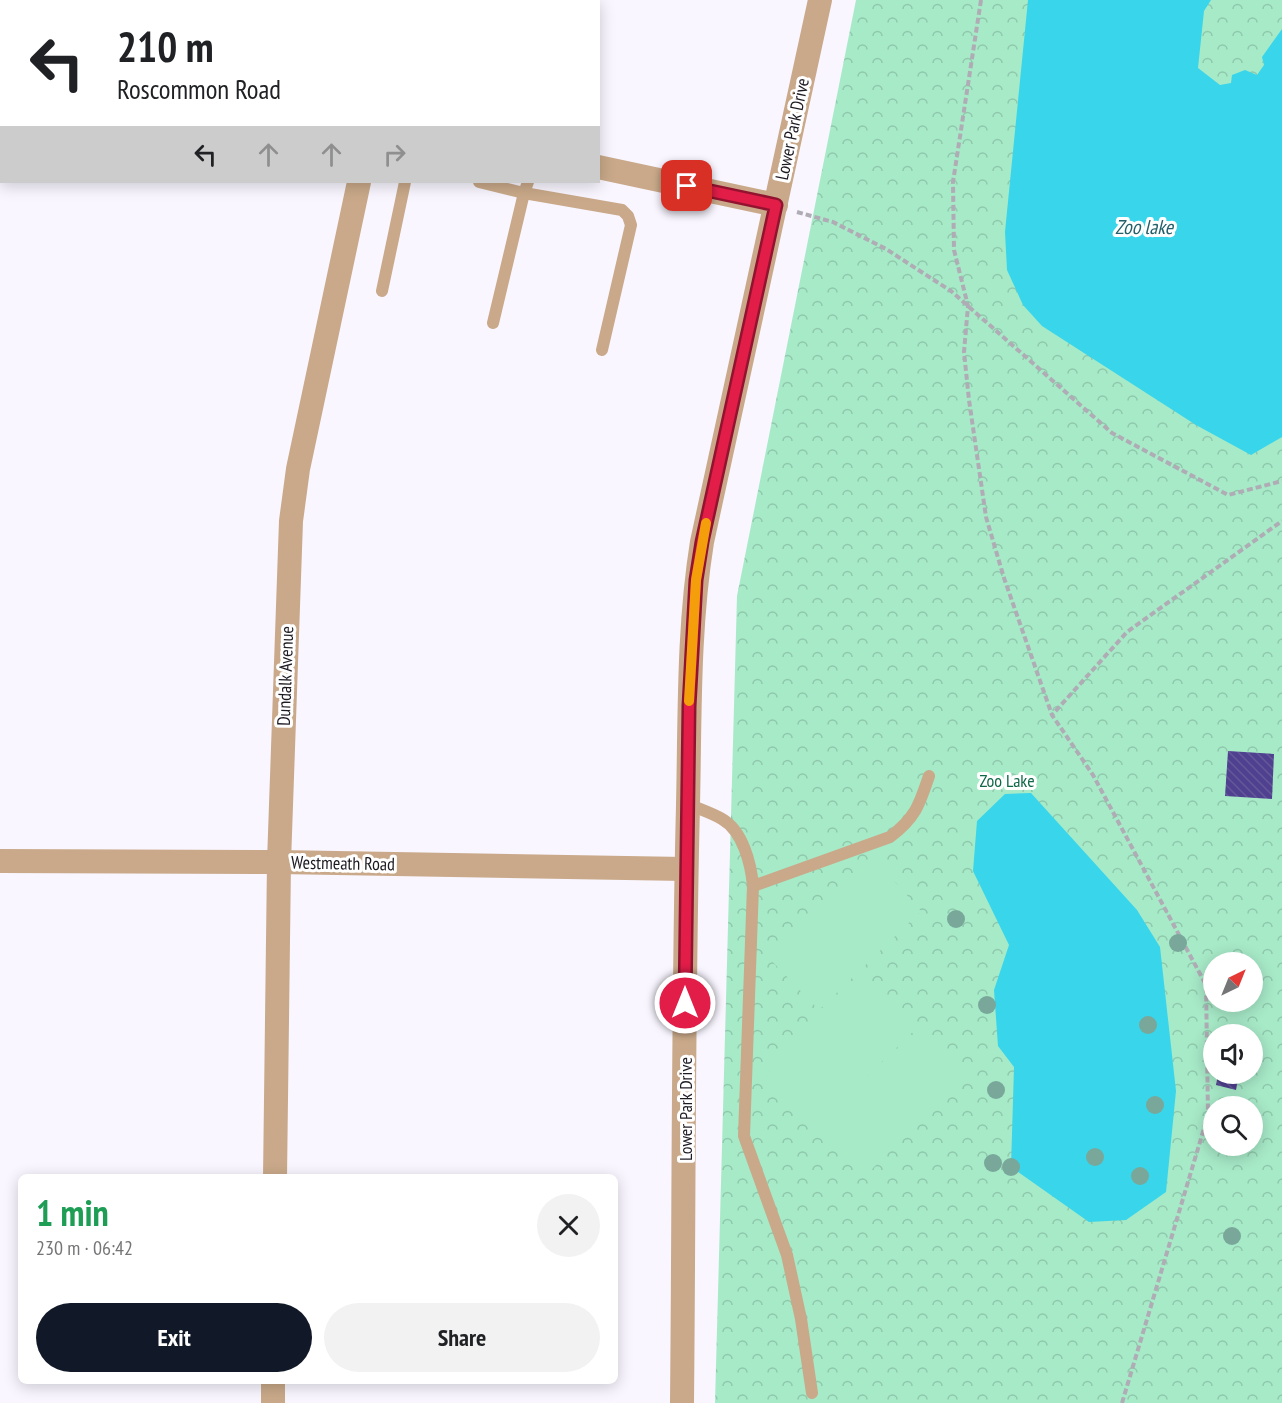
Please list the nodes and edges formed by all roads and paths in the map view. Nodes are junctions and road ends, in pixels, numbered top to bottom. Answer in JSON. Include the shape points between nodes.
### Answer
{"nodes":[{"id":1,"x":820,"y":0,"type":"edge"},
{"id":2,"x":981,"y":0,"type":"edge"},
{"id":3,"x":600,"y":167,"type":"edge"},
{"id":4,"x":359,"y":183,"type":"edge"},
{"id":5,"x":405,"y":183,"type":"edge"},
{"id":6,"x":488,"y":183,"type":"edge"},
{"id":7,"x":526,"y":187,"type":"edge"},
{"id":8,"x":776,"y":205,"type":"junction"},
{"id":9,"x":382,"y":291,"type":"dead end"},
{"id":10,"x":968,"y":306,"type":"junction"},
{"id":11,"x":492,"y":323,"type":"dead end"},
{"id":12,"x":602,"y":350,"type":"dead end"},
{"id":13,"x":1282,"y":481,"type":"edge"},
{"id":14,"x":1282,"y":521,"type":"edge"},
{"id":15,"x":1052,"y":715,"type":"junction"},
{"id":16,"x":929,"y":776,"type":"dead end"},
{"id":17,"x":688,"y":804,"type":"junction"},
{"id":18,"x":0,"y":861,"type":"edge"},
{"id":19,"x":279,"y":862,"type":"junction"},
{"id":20,"x":686,"y":869,"type":"junction"},
{"id":21,"x":753,"y":885,"type":"junction"},
{"id":22,"x":275,"y":1174,"type":"edge"},
{"id":23,"x":273,"y":1384,"type":"edge"},
{"id":24,"x":812,"y":1393,"type":"dead end"},
{"id":25,"x":273,"y":1403,"type":"edge"},
{"id":26,"x":682,"y":1403,"type":"edge"},
{"id":27,"x":1122,"y":1403,"type":"edge"}],
"edges":[{"from":1,"to":8,"type":"street","name":"Lower Park Drive"},
{"from":2,"to":10,"type":"path","via":[[953,182],[954,250]]},
{"from":3,"to":8,"type":"street"},
{"from":4,"to":19,"type":"street","name":"Dundalk Avenue","via":[[294,488]]},
{"from":5,"to":9,"type":"lane"},
{"from":6,"to":7,"type":"lane"},
{"from":7,"to":11,"type":"lane"},
{"from":7,"to":12,"type":"lane","via":[[622,210],[628,216],[631,225]]},
{"from":8,"to":10,"type":"path","via":[[833,222],[886,249]]},
{"from":8,"to":17,"type":"street","name":"Lower Park Drive","via":[[696,580]]},
{"from":10,"to":13,"type":"path","via":[[1112,433],[1228,495]]},
{"from":10,"to":15,"type":"path","via":[[964,352],[986,517]]},
{"from":14,"to":15,"type":"path","via":[[1127,632]]},
{"from":15,"to":27,"type":"path","via":[[1093,775],[1206,985],[1208,1115]]},
{"from":16,"to":21,"type":"lane","via":[[919,806],[907,825],[890,837]]},
{"from":17,"to":20,"type":"street","name":"Lower Park Drive"},
{"from":17,"to":21,"type":"lane","via":[[724,820],[735,831]]},
{"from":18,"to":19,"type":"street","name":"Westmeath Road"},
{"from":19,"to":20,"type":"street","name":"Westmeath Road"},
{"from":19,"to":22,"type":"street","name":"Dundalk Avenue"},
{"from":20,"to":26,"type":"street","name":"Lower Park Drive"},
{"from":21,"to":24,"type":"lane","via":[[744,1136],[786,1255]]},
{"from":23,"to":25,"type":"street"}]}
